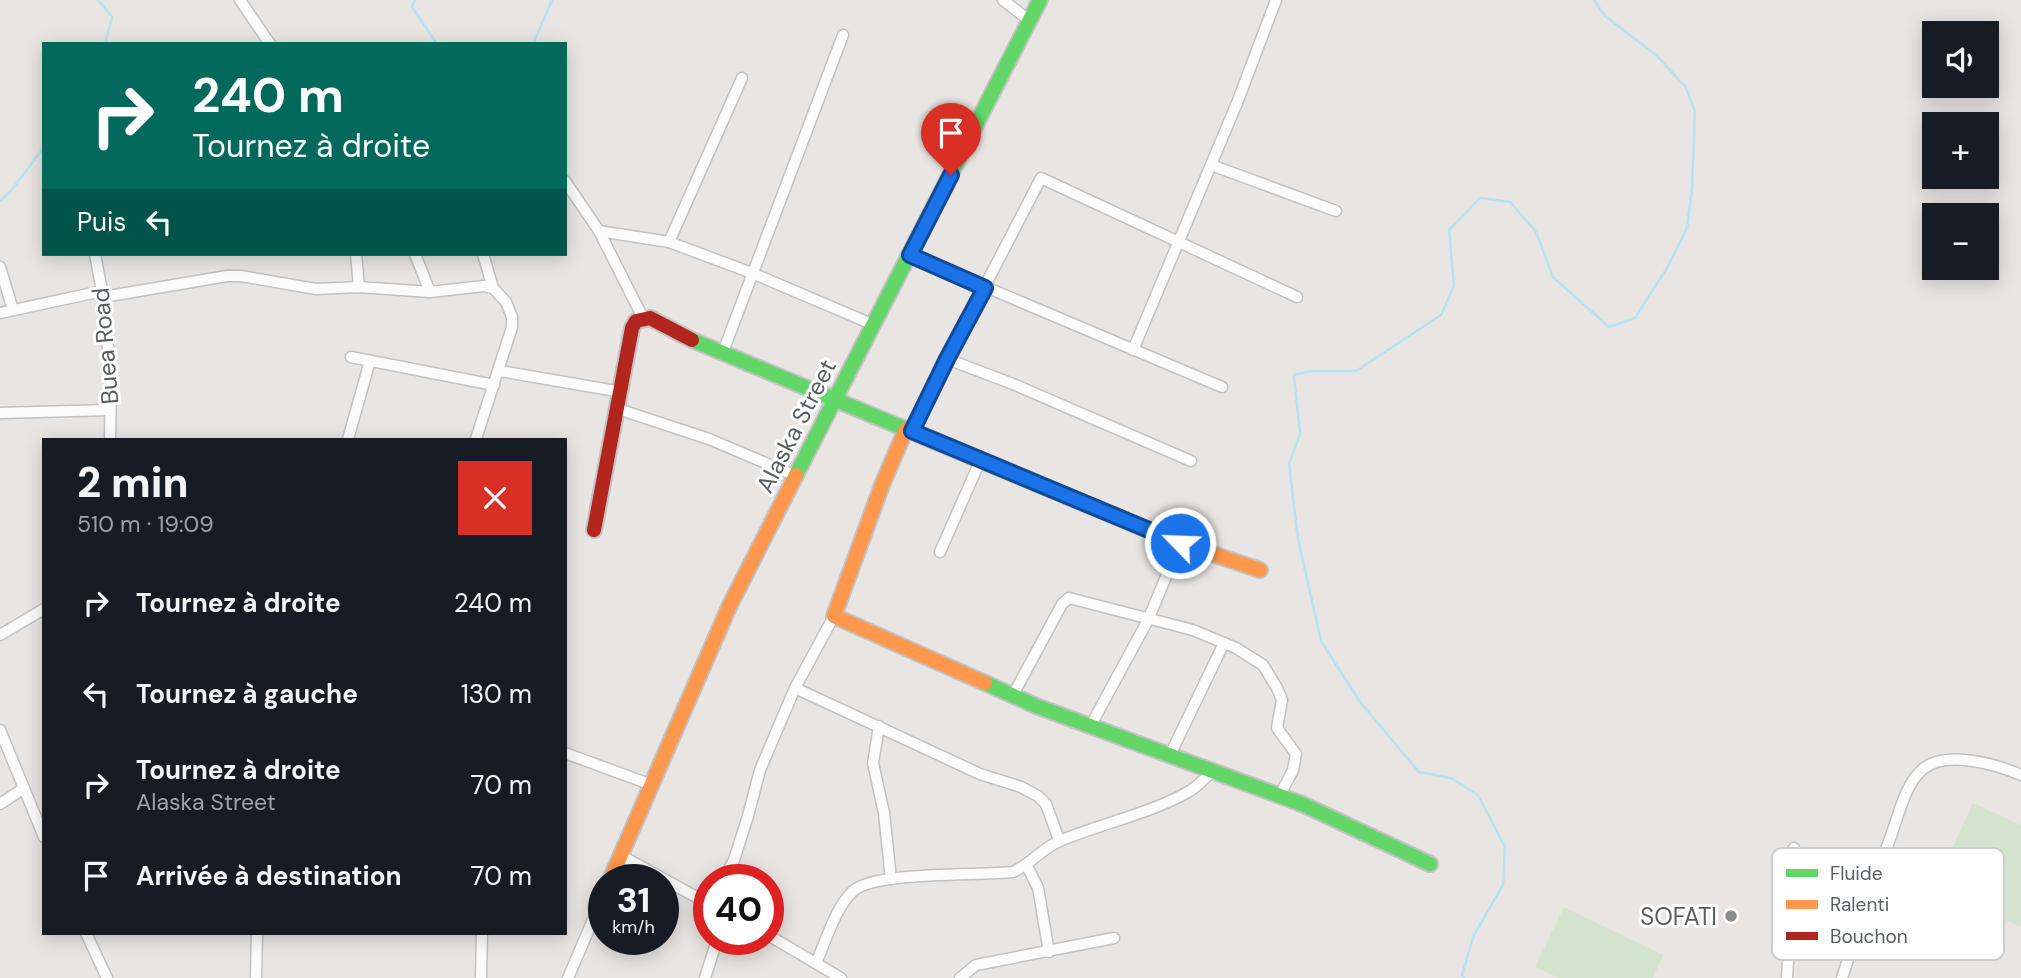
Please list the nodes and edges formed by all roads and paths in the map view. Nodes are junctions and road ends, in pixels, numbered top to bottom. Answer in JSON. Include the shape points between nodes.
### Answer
{"nodes":[{"id":1,"x":240,"y":0,"type":"edge"},
{"id":2,"x":1003,"y":0,"type":"edge"},
{"id":3,"x":1040,"y":0,"type":"edge"},
{"id":4,"x":1276,"y":0,"type":"edge"},
{"id":5,"x":1030,"y":20,"type":"junction"},
{"id":6,"x":843,"y":35,"type":"dead end"},
{"id":7,"x":269,"y":42,"type":"edge"},
{"id":8,"x":742,"y":78,"type":"dead end"},
{"id":9,"x":1211,"y":165,"type":"junction"},
{"id":10,"x":567,"y":188,"type":"edge"},
{"id":11,"x":1336,"y":211,"type":"dead end"},
{"id":12,"x":599,"y":231,"type":"junction"},
{"id":13,"x":1178,"y":240,"type":"junction"},
{"id":14,"x":669,"y":242,"type":"junction"},
{"id":15,"x":910,"y":255,"type":"junction"},
{"id":16,"x":95,"y":256,"type":"edge"},
{"id":17,"x":356,"y":256,"type":"edge"},
{"id":18,"x":416,"y":256,"type":"edge"},
{"id":19,"x":484,"y":256,"type":"edge"},
{"id":20,"x":0,"y":267,"type":"edge"},
{"id":21,"x":752,"y":273,"type":"junction"},
{"id":22,"x":359,"y":288,"type":"junction"},
{"id":23,"x":493,"y":288,"type":"junction"},
{"id":24,"x":985,"y":288,"type":"junction"},
{"id":25,"x":430,"y":292,"type":"junction"},
{"id":26,"x":102,"y":294,"type":"junction"},
{"id":27,"x":1297,"y":297,"type":"dead end"},
{"id":28,"x":13,"y":310,"type":"junction"},
{"id":29,"x":0,"y":313,"type":"edge"},
{"id":30,"x":643,"y":318,"type":"junction"},
{"id":31,"x":874,"y":325,"type":"junction"},
{"id":32,"x":1133,"y":350,"type":"junction"},
{"id":33,"x":723,"y":352,"type":"junction"},
{"id":34,"x":351,"y":357,"type":"dead end"},
{"id":35,"x":947,"y":359,"type":"junction"},
{"id":36,"x":370,"y":361,"type":"junction"},
{"id":37,"x":500,"y":371,"type":"junction"},
{"id":38,"x":494,"y":385,"type":"junction"},
{"id":39,"x":1222,"y":387,"type":"dead end"},
{"id":40,"x":622,"y":392,"type":"junction"},
{"id":41,"x":836,"y":399,"type":"junction"},
{"id":42,"x":618,"y":409,"type":"junction"},
{"id":43,"x":110,"y":410,"type":"junction"},
{"id":44,"x":0,"y":413,"type":"edge"},
{"id":45,"x":909,"y":430,"type":"junction"},
{"id":46,"x":110,"y":438,"type":"edge"},
{"id":47,"x":348,"y":438,"type":"edge"},
{"id":48,"x":476,"y":438,"type":"edge"},
{"id":49,"x":981,"y":459,"type":"junction"},
{"id":50,"x":1191,"y":461,"type":"dead end"},
{"id":51,"x":796,"y":476,"type":"junction"},
{"id":52,"x":594,"y":530,"type":"dead end"},
{"id":53,"x":1180,"y":543,"type":"junction"},
{"id":54,"x":940,"y":552,"type":"dead end"},
{"id":55,"x":1260,"y":570,"type":"dead end"},
{"id":56,"x":42,"y":610,"type":"edge"},
{"id":57,"x":834,"y":616,"type":"junction"},
{"id":58,"x":1149,"y":620,"type":"junction"},
{"id":59,"x":0,"y":635,"type":"edge"},
{"id":60,"x":1224,"y":643,"type":"junction"},
{"id":61,"x":795,"y":688,"type":"junction"},
{"id":62,"x":1013,"y":695,"type":"junction"},
{"id":63,"x":1091,"y":725,"type":"junction"},
{"id":64,"x":880,"y":726,"type":"junction"},
{"id":65,"x":0,"y":730,"type":"edge"},
{"id":66,"x":567,"y":754,"type":"edge"},
{"id":67,"x":1170,"y":755,"type":"junction"},
{"id":68,"x":1213,"y":771,"type":"junction"},
{"id":69,"x":2021,"y":775,"type":"edge"},
{"id":70,"x":652,"y":785,"type":"junction"},
{"id":71,"x":24,"y":788,"type":"junction"},
{"id":72,"x":1280,"y":795,"type":"junction"},
{"id":73,"x":0,"y":804,"type":"edge"},
{"id":74,"x":42,"y":832,"type":"edge"},
{"id":75,"x":1059,"y":841,"type":"junction"},
{"id":76,"x":1886,"y":848,"type":"edge"},
{"id":77,"x":620,"y":855,"type":"junction"},
{"id":78,"x":616,"y":864,"type":"edge"},
{"id":79,"x":732,"y":864,"type":"edge"},
{"id":80,"x":1430,"y":864,"type":"dead end"},
{"id":81,"x":1027,"y":866,"type":"junction"},
{"id":82,"x":891,"y":879,"type":"junction"},
{"id":83,"x":693,"y":895,"type":"edge"},
{"id":84,"x":588,"y":931,"type":"edge"},
{"id":85,"x":87,"y":935,"type":"edge"},
{"id":86,"x":257,"y":935,"type":"edge"},
{"id":87,"x":482,"y":935,"type":"edge"},
{"id":88,"x":1114,"y":938,"type":"dead end"},
{"id":89,"x":784,"y":944,"type":"edge"},
{"id":90,"x":1049,"y":953,"type":"junction"},
{"id":91,"x":712,"y":955,"type":"edge"},
{"id":92,"x":1788,"y":960,"type":"edge"},
{"id":93,"x":1848,"y":960,"type":"edge"},
{"id":94,"x":816,"y":963,"type":"junction"},
{"id":95,"x":107,"y":978,"type":"edge"},
{"id":96,"x":256,"y":978,"type":"edge"},
{"id":97,"x":481,"y":978,"type":"edge"},
{"id":98,"x":568,"y":978,"type":"edge"},
{"id":99,"x":705,"y":978,"type":"edge"},
{"id":100,"x":841,"y":978,"type":"edge"},
{"id":101,"x":960,"y":978,"type":"edge"},
{"id":102,"x":1787,"y":978,"type":"edge"},
{"id":103,"x":1842,"y":978,"type":"edge"}],
"edges":[{"from":1,"to":7,"type":"street"},
{"from":2,"to":5,"type":"street"},
{"from":3,"to":5,"type":"street","name":"Alaska Street"},
{"from":4,"to":9,"type":"street"},
{"from":5,"to":15,"type":"street","name":"Alaska Street"},
{"from":6,"to":21,"type":"street"},
{"from":8,"to":14,"type":"street"},
{"from":9,"to":11,"type":"street"},
{"from":9,"to":13,"type":"street"},
{"from":10,"to":12,"type":"street"},
{"from":12,"to":14,"type":"street"},
{"from":12,"to":30,"type":"street"},
{"from":13,"to":24,"type":"street","via":[[1041,178]]},
{"from":13,"to":27,"type":"street"},
{"from":13,"to":32,"type":"street"},
{"from":14,"to":21,"type":"street"},
{"from":15,"to":24,"type":"street"},
{"from":15,"to":31,"type":"street","name":"Alaska Street"},
{"from":16,"to":26,"type":"street","name":"Buea Road"},
{"from":17,"to":22,"type":"street"},
{"from":18,"to":25,"type":"street"},
{"from":19,"to":23,"type":"street"},
{"from":20,"to":28,"type":"street"},
{"from":21,"to":31,"type":"street"},
{"from":21,"to":33,"type":"street"},
{"from":22,"to":25,"type":"street"},
{"from":22,"to":26,"type":"street","via":[[316,289],[228,276]]},
{"from":23,"to":25,"type":"street"},
{"from":23,"to":37,"type":"street","via":[[512,317],[511,338]]},
{"from":24,"to":32,"type":"street"},
{"from":24,"to":35,"type":"street"},
{"from":26,"to":28,"type":"street"},
{"from":26,"to":43,"type":"street","name":"Buea Road"},
{"from":28,"to":29,"type":"street"},
{"from":30,"to":33,"type":"street"},
{"from":30,"to":40,"type":"street","via":[[636,321],[629,336]]},
{"from":31,"to":41,"type":"street","name":"Alaska Street"},
{"from":32,"to":39,"type":"street"},
{"from":33,"to":41,"type":"street"},
{"from":34,"to":36,"type":"street"},
{"from":35,"to":45,"type":"street"},
{"from":35,"to":50,"type":"street"},
{"from":36,"to":38,"type":"street"},
{"from":36,"to":47,"type":"street"},
{"from":37,"to":38,"type":"street"},
{"from":37,"to":40,"type":"street"},
{"from":38,"to":48,"type":"street"},
{"from":40,"to":42,"type":"street"},
{"from":41,"to":45,"type":"street"},
{"from":41,"to":51,"type":"street","name":"Alaska Street"},
{"from":42,"to":51,"type":"street","via":[[709,439]]},
{"from":42,"to":52,"type":"street"},
{"from":43,"to":44,"type":"street"},
{"from":43,"to":46,"type":"street","name":"Buea Road"},
{"from":45,"to":49,"type":"street"},
{"from":45,"to":57,"type":"street","via":[[882,485]]},
{"from":49,"to":53,"type":"street"},
{"from":49,"to":54,"type":"street"},
{"from":51,"to":70,"type":"street","name":"Alaska Street","via":[[729,607]]},
{"from":53,"to":55,"type":"street"},
{"from":53,"to":58,"type":"street"},
{"from":56,"to":59,"type":"street"},
{"from":57,"to":61,"type":"street"},
{"from":57,"to":62,"type":"street"},
{"from":58,"to":60,"type":"street"},
{"from":58,"to":62,"type":"street","via":[[1065,600]]},
{"from":58,"to":63,"type":"street"},
{"from":60,"to":67,"type":"street"},
{"from":60,"to":72,"type":"street","via":[[1263,665],[1282,700],[1278,728],[1296,754]]},
{"from":61,"to":64,"type":"street"},
{"from":61,"to":79,"type":"street","via":[[760,770]]},
{"from":62,"to":63,"type":"street"},
{"from":63,"to":67,"type":"street"},
{"from":64,"to":75,"type":"street","via":[[1038,796],[1046,804]]},
{"from":64,"to":82,"type":"street","via":[[873,762]]},
{"from":65,"to":71,"type":"street"},
{"from":66,"to":70,"type":"street"},
{"from":67,"to":68,"type":"street"},
{"from":68,"to":72,"type":"street"},
{"from":68,"to":75,"type":"street","via":[[1191,791],[1170,801]]},
{"from":69,"to":76,"type":"street","via":[[1978,762],[1942,760],[1925,767],[1906,796]]},
{"from":70,"to":77,"type":"street","name":"Alaska Street"},
{"from":71,"to":73,"type":"street"},
{"from":71,"to":74,"type":"street"},
{"from":72,"to":80,"type":"street"},
{"from":75,"to":81,"type":"street"},
{"from":77,"to":78,"type":"street","name":"Alaska Street"},
{"from":77,"to":83,"type":"street"},
{"from":81,"to":82,"type":"street","via":[[999,874]]},
{"from":81,"to":90,"type":"street","via":[[1038,888]]},
{"from":82,"to":94,"type":"street","via":[[863,884],[845,900]]},
{"from":84,"to":98,"type":"street"},
{"from":85,"to":95,"type":"street"},
{"from":86,"to":96,"type":"street"},
{"from":87,"to":97,"type":"street"},
{"from":88,"to":90,"type":"street"},
{"from":89,"to":94,"type":"street"},
{"from":90,"to":101,"type":"street","via":[[976,965]]},
{"from":91,"to":99,"type":"street"},
{"from":92,"to":102,"type":"street"},
{"from":93,"to":103,"type":"street"},
{"from":94,"to":100,"type":"street"}]}
